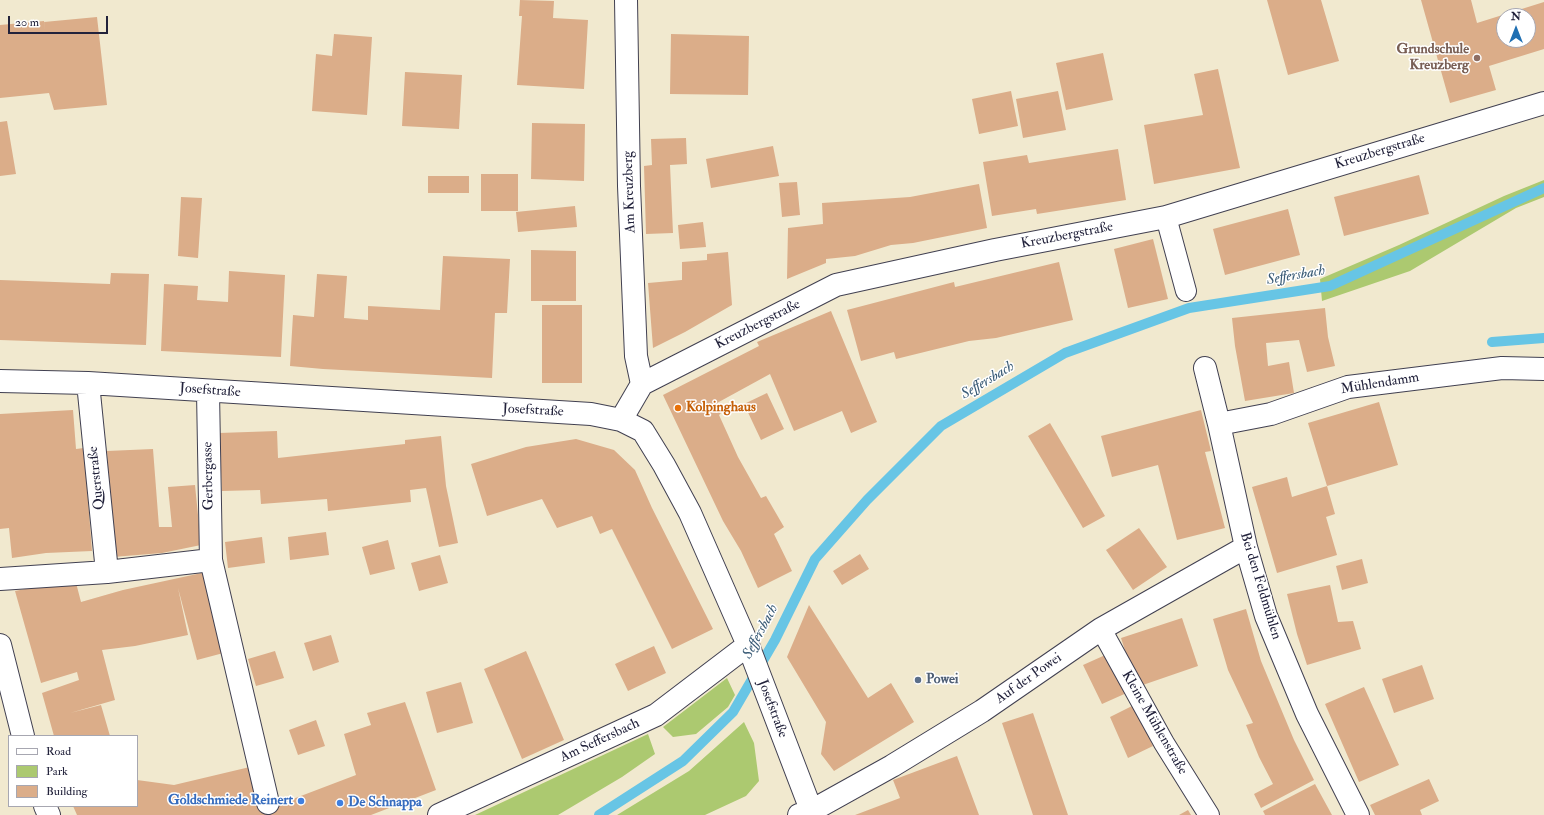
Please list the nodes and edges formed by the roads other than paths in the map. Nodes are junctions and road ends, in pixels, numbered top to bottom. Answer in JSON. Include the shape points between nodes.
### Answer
{"nodes":[{"id":1,"x":626,"y":0,"type":"edge"},
{"id":2,"x":1544,"y":103,"type":"edge"},
{"id":3,"x":1166,"y":217,"type":"junction"},
{"id":4,"x":1186,"y":291,"type":"dead end"},
{"id":5,"x":1205,"y":368,"type":"dead end"},
{"id":6,"x":1544,"y":369,"type":"edge"},
{"id":7,"x":0,"y":381,"type":"edge"},
{"id":8,"x":88,"y":383,"type":"junction"},
{"id":9,"x":642,"y":384,"type":"junction"},
{"id":10,"x":208,"y":392,"type":"junction"},
{"id":11,"x":621,"y":420,"type":"junction"},
{"id":12,"x":1219,"y":424,"type":"junction"},
{"id":13,"x":1246,"y":547,"type":"junction"},
{"id":14,"x":211,"y":560,"type":"junction"},
{"id":15,"x":107,"y":572,"type":"junction"},
{"id":16,"x":0,"y":579,"type":"edge"},
{"id":17,"x":1101,"y":629,"type":"junction"},
{"id":18,"x":0,"y":645,"type":"edge"},
{"id":19,"x":751,"y":653,"type":"junction"},
{"id":20,"x":23,"y":735,"type":"edge"},
{"id":21,"x":268,"y":803,"type":"dead end"},
{"id":22,"x":808,"y":814,"type":"edge"},
{"id":23,"x":439,"y":815,"type":"edge"},
{"id":24,"x":1209,"y":815,"type":"edge"},
{"id":25,"x":1358,"y":815,"type":"edge"}],
"edges":[{"from":1,"to":9,"type":"street","name":"Am Kreuzberg","via":[[629,201],[636,356]]},
{"from":2,"to":3,"type":"street","name":"Kreuzbergstraße"},
{"from":3,"to":4,"type":"lane"},
{"from":3,"to":9,"type":"street","name":"Kreuzbergstraße","via":[[995,250],[836,285]]},
{"from":5,"to":12,"type":"street","name":"Bei den Feldmühlen"},
{"from":6,"to":12,"type":"street","name":"Mühlendamm","via":[[1502,368],[1348,386],[1271,414]]},
{"from":7,"to":8,"type":"street","name":"Josefstraße"},
{"from":8,"to":10,"type":"street","name":"Josefstraße"},
{"from":8,"to":15,"type":"street","name":"Querstraße"},
{"from":9,"to":11,"type":"street"},
{"from":10,"to":11,"type":"street","name":"Josefstraße","via":[[591,414]]},
{"from":10,"to":14,"type":"street","name":"Gerbergasse"},
{"from":11,"to":19,"type":"street","name":"Josefstraße","via":[[643,431],[664,465],[690,513]]},
{"from":12,"to":13,"type":"street","name":"Bei den Feldmühlen"},
{"from":13,"to":17,"type":"street","name":"Auf der Powei"},
{"from":13,"to":25,"type":"street","name":"Bei den Feldmühlen","via":[[1266,616],[1307,714]]},
{"from":14,"to":15,"type":"street"},
{"from":14,"to":21,"type":"street","name":"Gerbergasse"},
{"from":15,"to":16,"type":"street"},
{"from":17,"to":22,"type":"street","name":"Auf der Powei","via":[[982,711]]},
{"from":17,"to":24,"type":"lane","name":"Kleine Mühlenstraße","via":[[1164,743]]},
{"from":18,"to":20,"type":"street"},
{"from":19,"to":22,"type":"street","name":"Josefstraße"},
{"from":19,"to":23,"type":"street","name":"Am Seffersbach","via":[[656,715]]}]}
